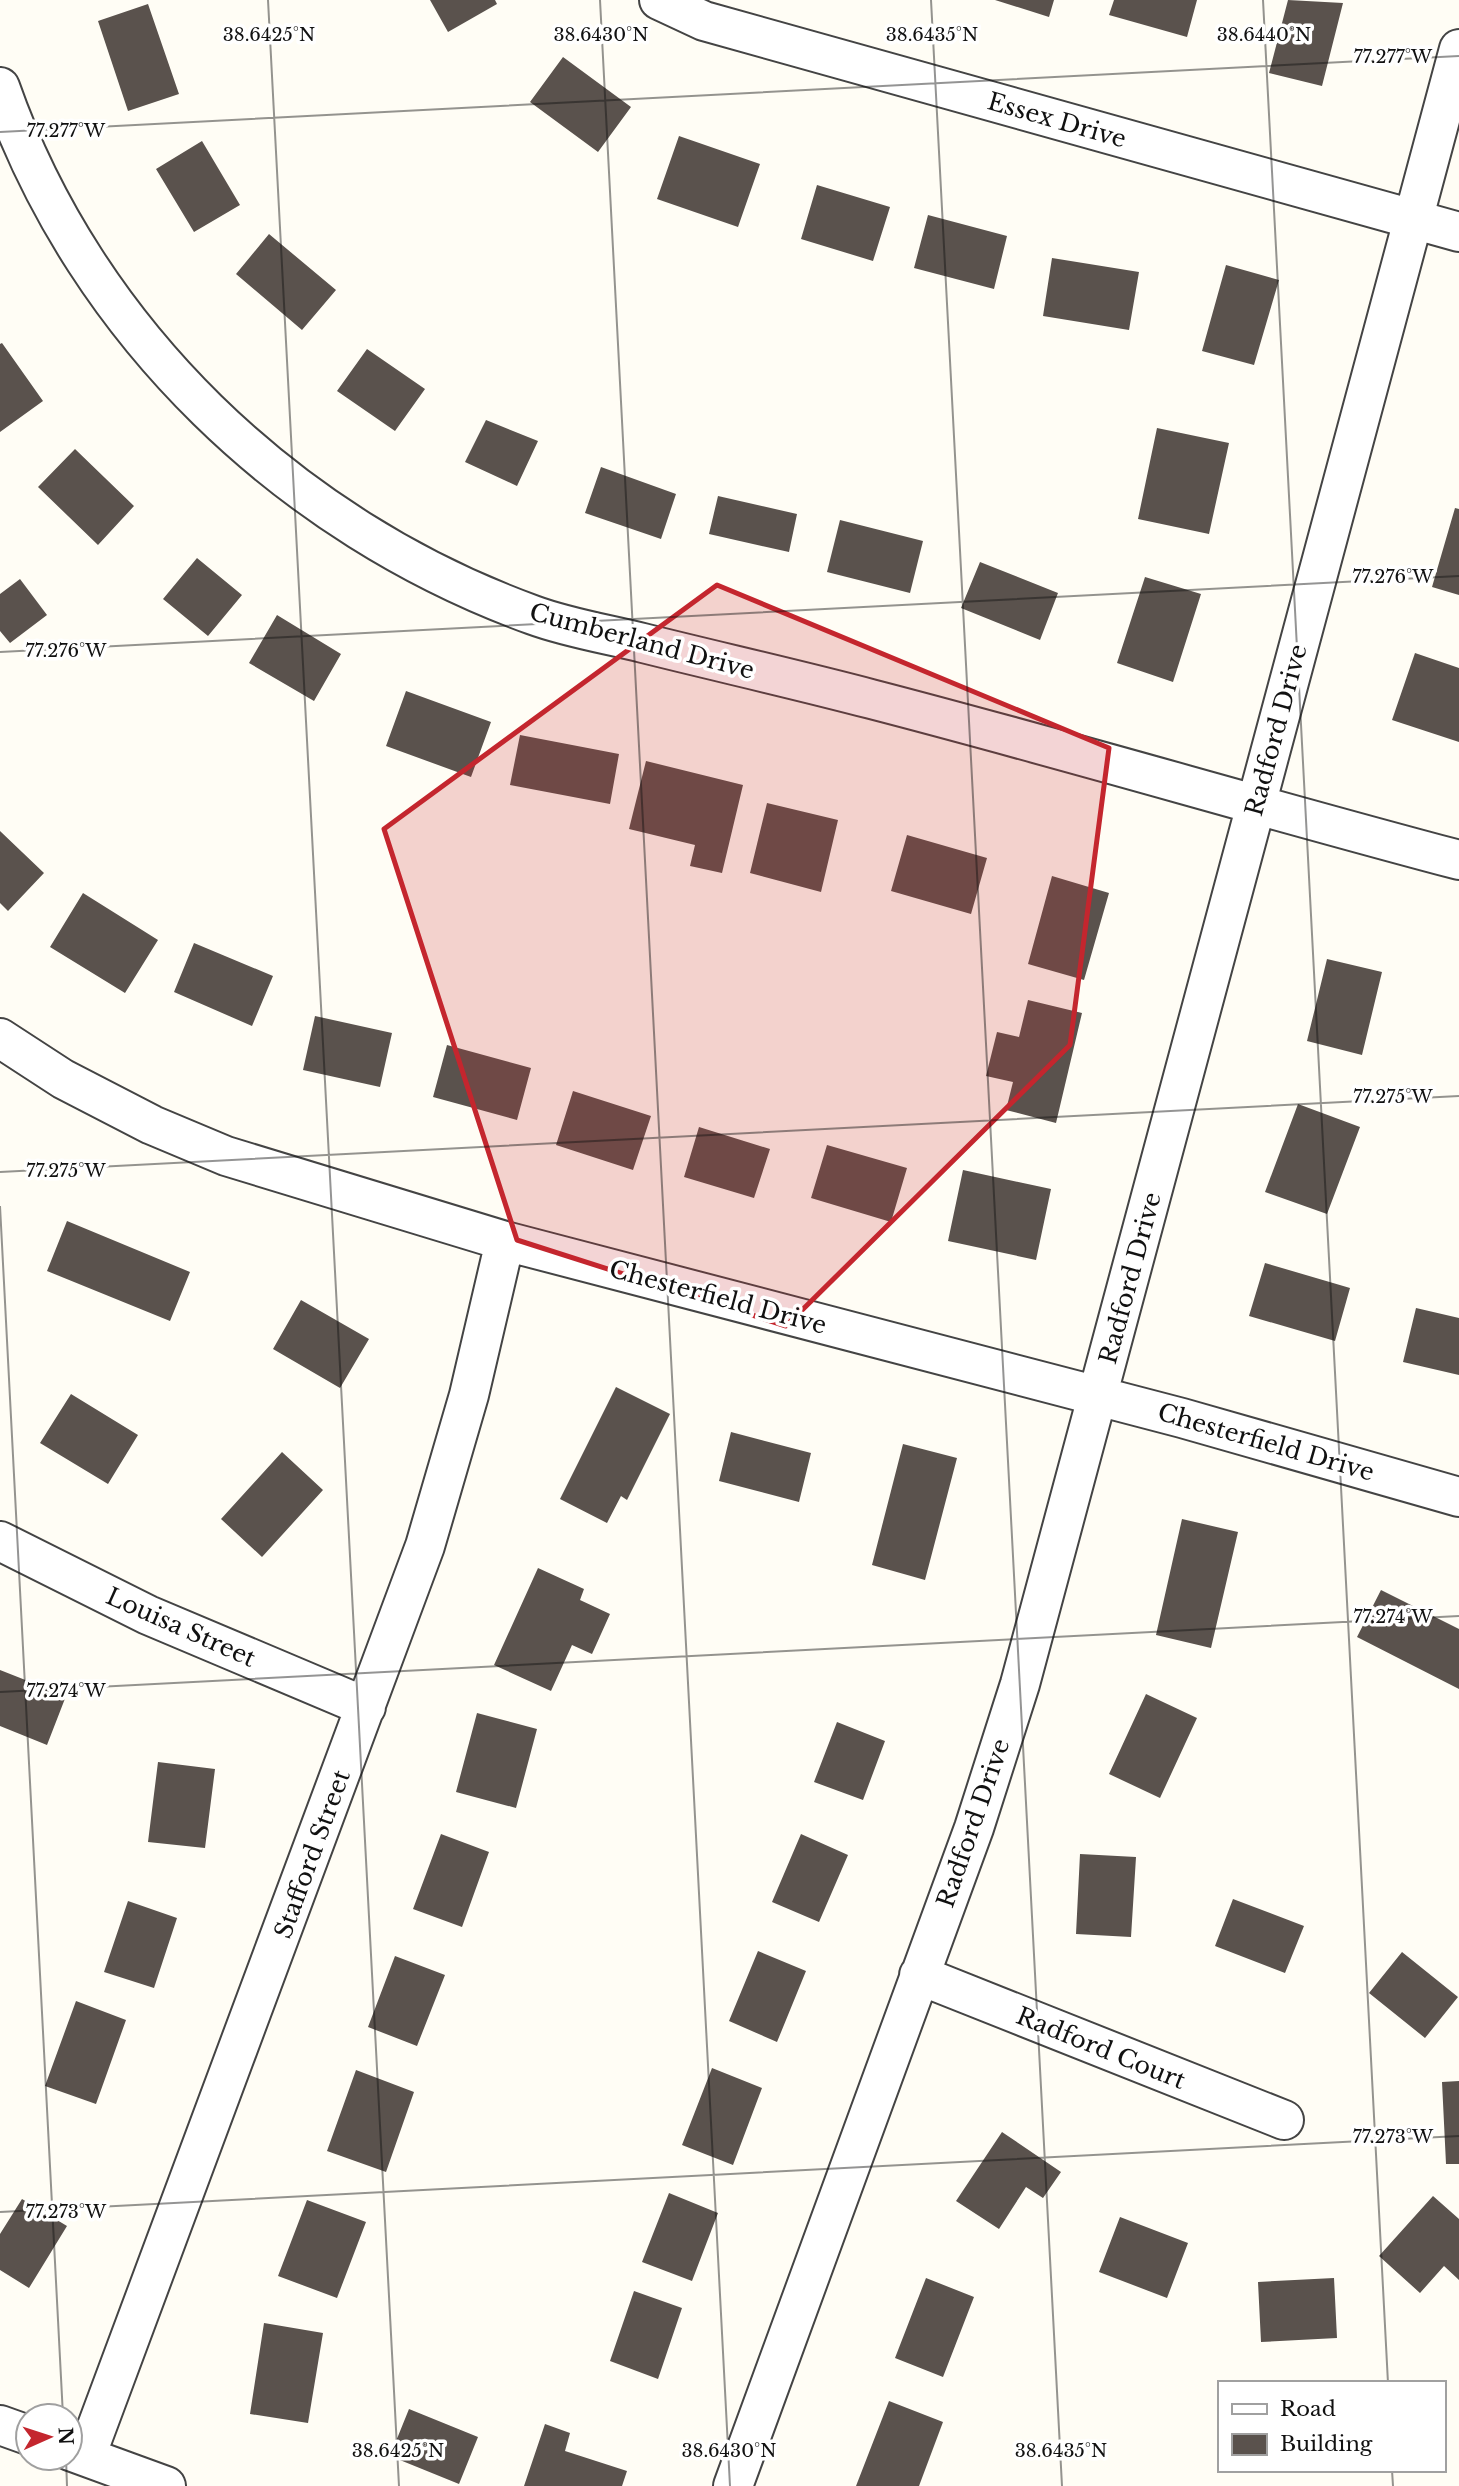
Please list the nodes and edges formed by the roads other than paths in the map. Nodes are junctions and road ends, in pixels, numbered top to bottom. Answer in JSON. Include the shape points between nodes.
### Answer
{"nodes":[{"id":1,"x":659,"y":0,"type":"edge"},
{"id":2,"x":1459,"y":49,"type":"edge"},
{"id":3,"x":0,"y":87,"type":"edge"},
{"id":4,"x":1414,"y":220,"type":"junction"},
{"id":5,"x":1459,"y":232,"type":"edge"},
{"id":6,"x":1255,"y":806,"type":"junction"},
{"id":7,"x":1459,"y":860,"type":"edge"},
{"id":8,"x":0,"y":1038,"type":"edge"},
{"id":9,"x":505,"y":1241,"type":"junction"},
{"id":10,"x":1099,"y":1396,"type":"junction"},
{"id":11,"x":1459,"y":1497,"type":"edge"},
{"id":12,"x":0,"y":1541,"type":"edge"},
{"id":13,"x":366,"y":1707,"type":"junction"},
{"id":14,"x":919,"y":1975,"type":"junction"},
{"id":15,"x":1284,"y":2120,"type":"dead end"},
{"id":16,"x":84,"y":2438,"type":"edge"},
{"id":17,"x":84,"y":2456,"type":"edge"},
{"id":18,"x":166,"y":2486,"type":"edge"},
{"id":19,"x":733,"y":2486,"type":"edge"}],
"edges":[{"from":1,"to":4,"type":"street","name":"Essex Drive","via":[[704,21]]},
{"from":2,"to":4,"type":"street","name":"Radford Drive"},
{"from":3,"to":6,"type":"street","name":"Cumberland Drive","via":[[49,198],[97,278],[153,353],[215,420],[269,468],[342,521],[419,567],[535,616],[873,700]]},
{"from":4,"to":5,"type":"street","name":"Essex Drive"},
{"from":4,"to":6,"type":"street","name":"Radford Drive"},
{"from":6,"to":7,"type":"street","name":"Cumberland Drive"},
{"from":6,"to":10,"type":"street","name":"Radford Drive"},
{"from":8,"to":9,"type":"street","name":"Chesterfield Drive","via":[[63,1080],[226,1156]]},
{"from":9,"to":10,"type":"street","name":"Chesterfield Drive"},
{"from":9,"to":13,"type":"street","name":"Stafford Street","via":[[469,1395],[425,1546]]},
{"from":10,"to":11,"type":"street","name":"Chesterfield Drive"},
{"from":10,"to":14,"type":"street","name":"Radford Drive","via":[[1020,1684],[974,1828]]},
{"from":12,"to":13,"type":"street","name":"Louisa Street","via":[[148,1615]]},
{"from":13,"to":16,"type":"street","name":"Stafford Street"},
{"from":14,"to":15,"type":"street","name":"Radford Court"},
{"from":14,"to":19,"type":"street","name":"Radford Drive"},
{"from":17,"to":18,"type":"street"}]}
